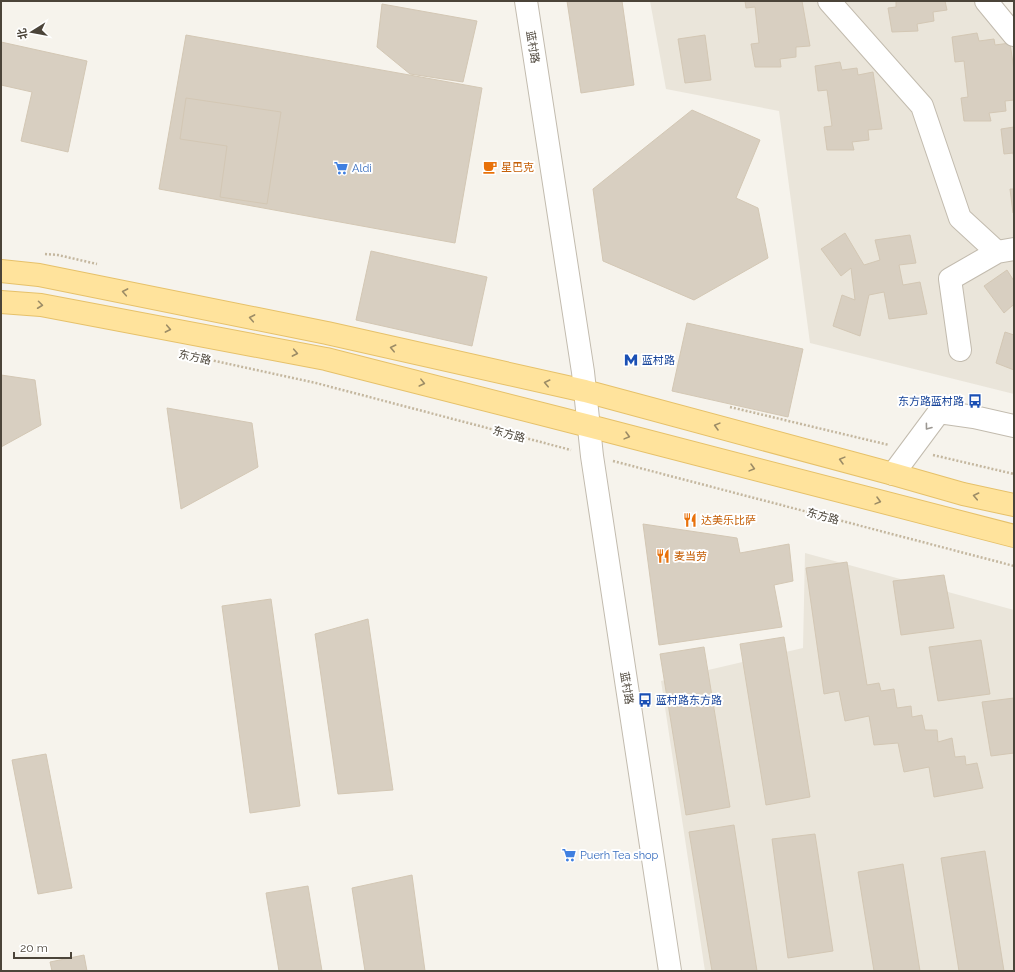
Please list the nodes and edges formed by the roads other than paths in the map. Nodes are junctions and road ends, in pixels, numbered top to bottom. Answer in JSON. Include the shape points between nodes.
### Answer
{"nodes":[{"id":1,"x":526,"y":1,"type":"edge"},
{"id":2,"x":829,"y":1,"type":"edge"},
{"id":3,"x":986,"y":1,"type":"edge"},
{"id":4,"x":1014,"y":35,"type":"edge"},
{"id":5,"x":1005,"y":250,"type":"edge"},
{"id":6,"x":1,"y":271,"type":"edge"},
{"id":7,"x":1,"y":302,"type":"edge"},
{"id":8,"x":960,"y":350,"type":"dead end"},
{"id":9,"x":585,"y":392,"type":"junction"},
{"id":10,"x":589,"y":426,"type":"junction"},
{"id":11,"x":1014,"y":426,"type":"edge"},
{"id":12,"x":893,"y":474,"type":"junction"},
{"id":13,"x":1014,"y":504,"type":"edge"},
{"id":14,"x":1014,"y":536,"type":"edge"},
{"id":15,"x":670,"y":971,"type":"edge"}],
"edges":[{"from":1,"to":9,"type":"street","name":"蓝村路"},
{"from":2,"to":5,"type":"street","via":[[922,106],[960,218]]},
{"from":3,"to":4,"type":"street"},
{"from":5,"to":8,"type":"street","via":[[950,279]]},
{"from":9,"to":6,"type":"main road","one_way":true,"via":[[319,332],[39,275]]},
{"from":7,"to":10,"type":"main road","name":"东方路","one_way":true,"via":[[41,305],[326,359]]},
{"from":9,"to":10,"type":"street","name":"蓝村路"},
{"from":12,"to":9,"type":"main road","one_way":true},
{"from":10,"to":14,"type":"main road","name":"东方路","one_way":true},
{"from":10,"to":15,"type":"street","name":"蓝村路"},
{"from":11,"to":12,"type":"street","one_way":true,"via":[[939,412]]},
{"from":13,"to":12,"type":"main road","one_way":true,"via":[[963,494]]}]}
